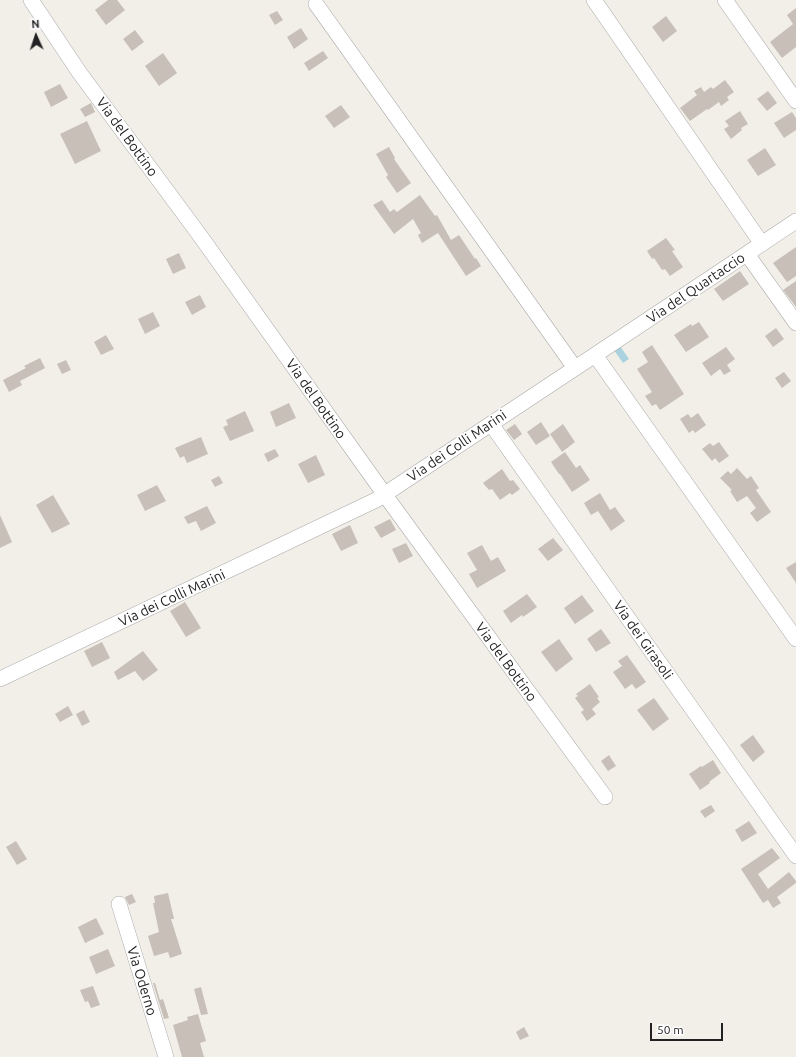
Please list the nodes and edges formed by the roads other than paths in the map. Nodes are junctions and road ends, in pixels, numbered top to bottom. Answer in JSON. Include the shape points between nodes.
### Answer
{"nodes":[{"id":1,"x":31,"y":0,"type":"edge"},
{"id":2,"x":594,"y":0,"type":"edge"},
{"id":3,"x":725,"y":0,"type":"edge"},
{"id":4,"x":316,"y":4,"type":"dead end"},
{"id":5,"x":796,"y":101,"type":"edge"},
{"id":6,"x":796,"y":221,"type":"edge"},
{"id":7,"x":762,"y":244,"type":"junction"},
{"id":8,"x":747,"y":254,"type":"junction"},
{"id":9,"x":796,"y":324,"type":"edge"},
{"id":10,"x":595,"y":355,"type":"junction"},
{"id":11,"x":575,"y":368,"type":"junction"},
{"id":12,"x":491,"y":424,"type":"junction"},
{"id":13,"x":385,"y":495,"type":"junction"},
{"id":14,"x":796,"y":639,"type":"edge"},
{"id":15,"x":0,"y":679,"type":"edge"},
{"id":16,"x":604,"y":797,"type":"dead end"},
{"id":17,"x":796,"y":856,"type":"edge"},
{"id":18,"x":119,"y":904,"type":"dead end"},
{"id":19,"x":166,"y":1057,"type":"edge"}],
"edges":[{"from":1,"to":13,"type":"street","name":"Via del Bottino","via":[[79,72],[201,237]]},
{"from":2,"to":7,"type":"street"},
{"from":3,"to":5,"type":"street"},
{"from":4,"to":11,"type":"street"},
{"from":6,"to":7,"type":"street","name":"Via del Quartaccio"},
{"from":7,"to":8,"type":"street","name":"Via del Quartaccio"},
{"from":8,"to":9,"type":"street"},
{"from":8,"to":10,"type":"street","name":"Via del Quartaccio"},
{"from":10,"to":11,"type":"street","name":"Via dei Colli Marini"},
{"from":10,"to":14,"type":"street"},
{"from":11,"to":12,"type":"street","name":"Via dei Colli Marini"},
{"from":12,"to":13,"type":"street","name":"Via dei Colli Marini"},
{"from":12,"to":17,"type":"street","name":"Via dei Girasoli"},
{"from":13,"to":15,"type":"street","name":"Via dei Colli Marini"},
{"from":13,"to":16,"type":"street","name":"Via del Bottino"},
{"from":18,"to":19,"type":"street","name":"Via Oderno"}]}
